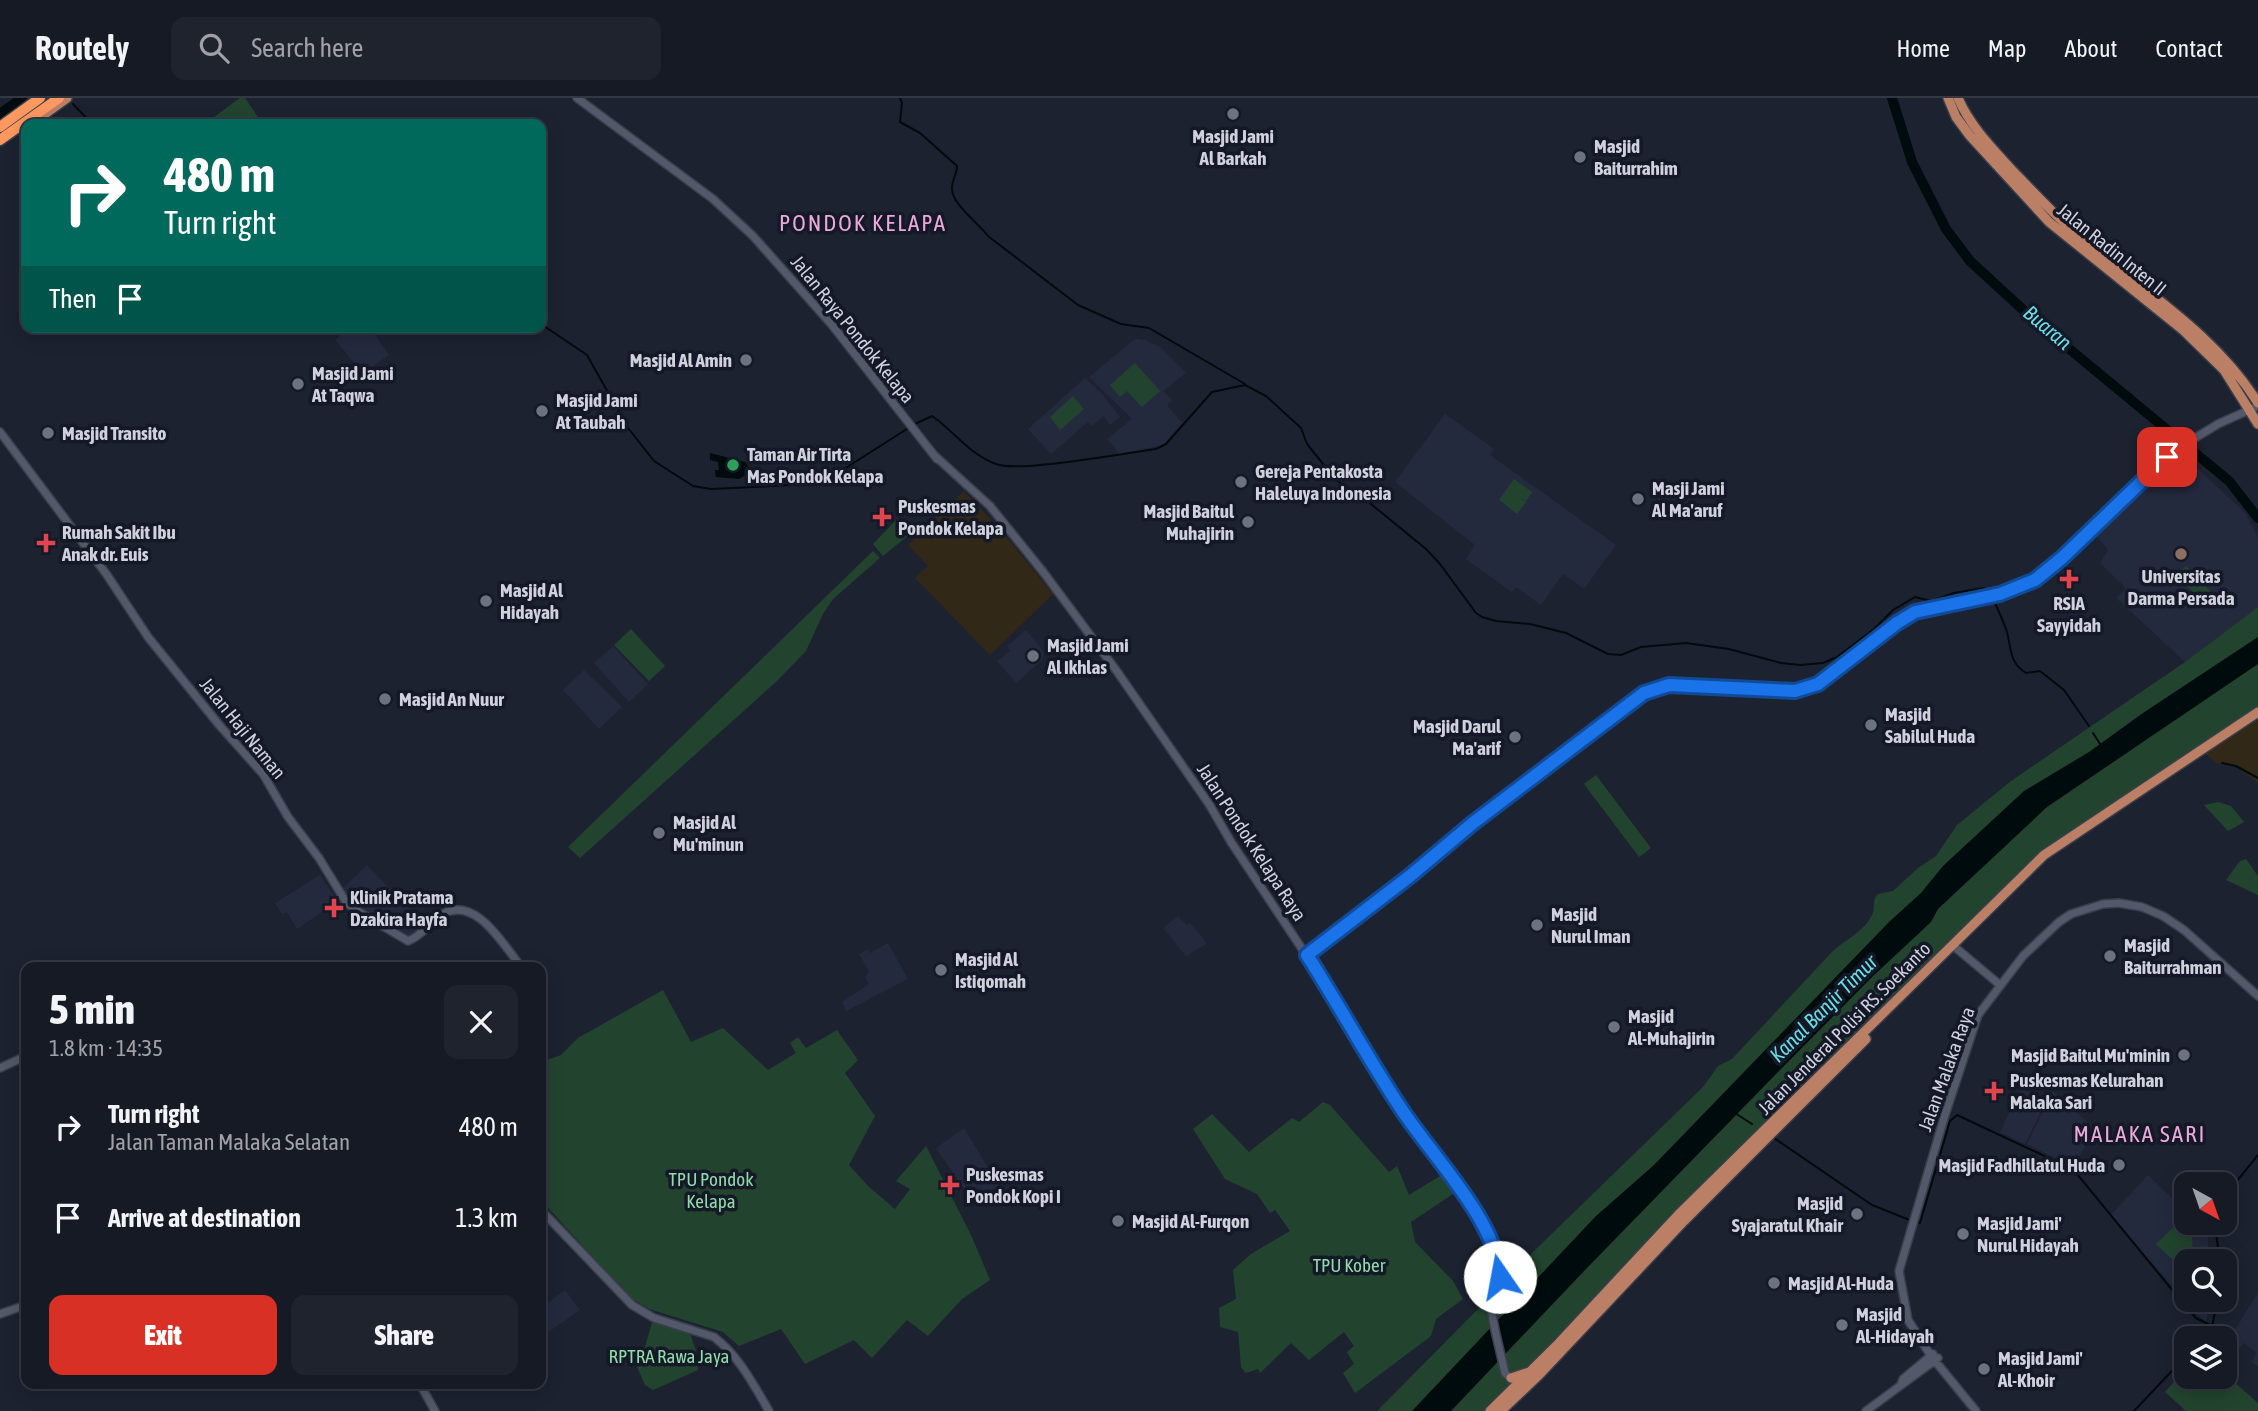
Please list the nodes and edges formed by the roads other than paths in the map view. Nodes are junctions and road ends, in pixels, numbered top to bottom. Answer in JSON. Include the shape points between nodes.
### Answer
{"nodes":[{"id":1,"x":40,"y":98,"type":"edge"},
{"id":2,"x":59,"y":98,"type":"edge"},
{"id":3,"x":67,"y":98,"type":"edge"},
{"id":4,"x":577,"y":98,"type":"edge"},
{"id":5,"x":1948,"y":98,"type":"edge"},
{"id":6,"x":1958,"y":98,"type":"edge"},
{"id":7,"x":30,"y":119,"type":"edge"},
{"id":8,"x":38,"y":119,"type":"edge"},
{"id":9,"x":21,"y":125,"type":"edge"},
{"id":10,"x":0,"y":127,"type":"edge"},
{"id":11,"x":21,"y":131,"type":"edge"},
{"id":12,"x":0,"y":140,"type":"edge"},
{"id":13,"x":0,"y":146,"type":"edge"},
{"id":14,"x":2255,"y":407,"type":"edge"},
{"id":15,"x":2258,"y":424,"type":"edge"},
{"id":16,"x":0,"y":432,"type":"edge"},
{"id":17,"x":991,"y":510,"type":"joint"},
{"id":18,"x":2258,"y":715,"type":"edge"},
{"id":19,"x":1956,"y":948,"type":"junction"},
{"id":20,"x":1307,"y":955,"type":"junction"},
{"id":21,"x":517,"y":962,"type":"edge"},
{"id":22,"x":2000,"y":985,"type":"junction"},
{"id":23,"x":2258,"y":996,"type":"edge"},
{"id":24,"x":21,"y":1058,"type":"edge"},
{"id":25,"x":0,"y":1068,"type":"edge"},
{"id":26,"x":1689,"y":1210,"type":"junction"},
{"id":27,"x":546,"y":1215,"type":"edge"},
{"id":28,"x":21,"y":1307,"type":"edge"},
{"id":29,"x":0,"y":1314,"type":"edge"},
{"id":30,"x":1935,"y":1357,"type":"junction"},
{"id":31,"x":1512,"y":1378,"type":"junction"},
{"id":32,"x":1530,"y":1385,"type":"junction"},
{"id":33,"x":423,"y":1389,"type":"edge"},
{"id":34,"x":435,"y":1411,"type":"edge"},
{"id":35,"x":769,"y":1411,"type":"edge"},
{"id":36,"x":1490,"y":1411,"type":"edge"},
{"id":37,"x":1501,"y":1411,"type":"edge"},
{"id":38,"x":1866,"y":1411,"type":"edge"},
{"id":39,"x":1976,"y":1411,"type":"edge"}],
"edges":[{"from":1,"to":10,"type":"highway"},
{"from":2,"to":7,"type":"highway"},
{"from":3,"to":8,"type":"main road"},
{"from":4,"to":17,"type":"street","name":"Jalan Raya Pondok Kelapa","via":[[713,199],[753,236],[832,326],[947,472]]},
{"from":5,"to":14,"type":"main road","name":"Jalan Radin Inten II","via":[[1970,136],[2043,215],[2202,348]]},
{"from":6,"to":14,"type":"main road","name":"Jalan Radin Inten II","via":[[1976,129],[2043,203],[2224,357],[2244,381]]},
{"from":9,"to":12,"type":"highway"},
{"from":11,"to":13,"type":"main road"},
{"from":14,"to":15,"type":"main road","name":"Jalan Radin Inten II"},
{"from":14,"to":20,"type":"street","via":[[2181,446],[2035,580],[2000,594],[1915,612],[1828,678],[1801,690],[1669,685],[1644,693]]},
{"from":16,"to":21,"type":"street","name":"Jalan Haji Naman","via":[[148,637],[263,774],[346,902],[408,941],[442,915],[466,910],[482,920]]},
{"from":17,"to":20,"type":"street","name":"Jalan Pondok Kelapa Raya","via":[[1116,670]]},
{"from":18,"to":19,"type":"main road","name":"Jalan Jenderal Polisi RS. Soekanto","via":[[2051,856]]},
{"from":18,"to":26,"type":"main road","name":"Jalan Jenderal Polisi RS. Soekanto","via":[[2044,855]]},
{"from":19,"to":22,"type":"street"},
{"from":19,"to":26,"type":"main road","name":"Jalan Jenderal Polisi RS. Soekanto"},
{"from":20,"to":31,"type":"street","name":"Jalan Pondok Kelapa Raya","via":[[1400,1107],[1489,1235],[1500,1277],[1489,1292],[1490,1301]]},
{"from":22,"to":23,"type":"street","name":"Jalan Malaka Raya","via":[[2064,918],[2094,906],[2119,903],[2154,912],[2185,930]]},
{"from":22,"to":30,"type":"street","name":"Jalan Malaka Raya","via":[[1978,1015],[1899,1271],[1906,1315]]},
{"from":24,"to":25,"type":"street"},
{"from":26,"to":31,"type":"main road","name":"Jalan Jenderal Polisi RS. Soekanto","via":[[1535,1368]]},
{"from":26,"to":32,"type":"main road","name":"Jalan Jenderal Polisi RS. Soekanto"},
{"from":27,"to":35,"type":"street","via":[[632,1304],[654,1318],[720,1342],[742,1365]]},
{"from":28,"to":29,"type":"street"},
{"from":30,"to":38,"type":"street"},
{"from":30,"to":39,"type":"street","name":"Jalan Malaka Raya"},
{"from":31,"to":32,"type":"street"},
{"from":31,"to":36,"type":"main road"},
{"from":32,"to":37,"type":"main road","name":"Jalan Jenderal Polisi RS. Soekanto"},
{"from":33,"to":34,"type":"street"}]}
